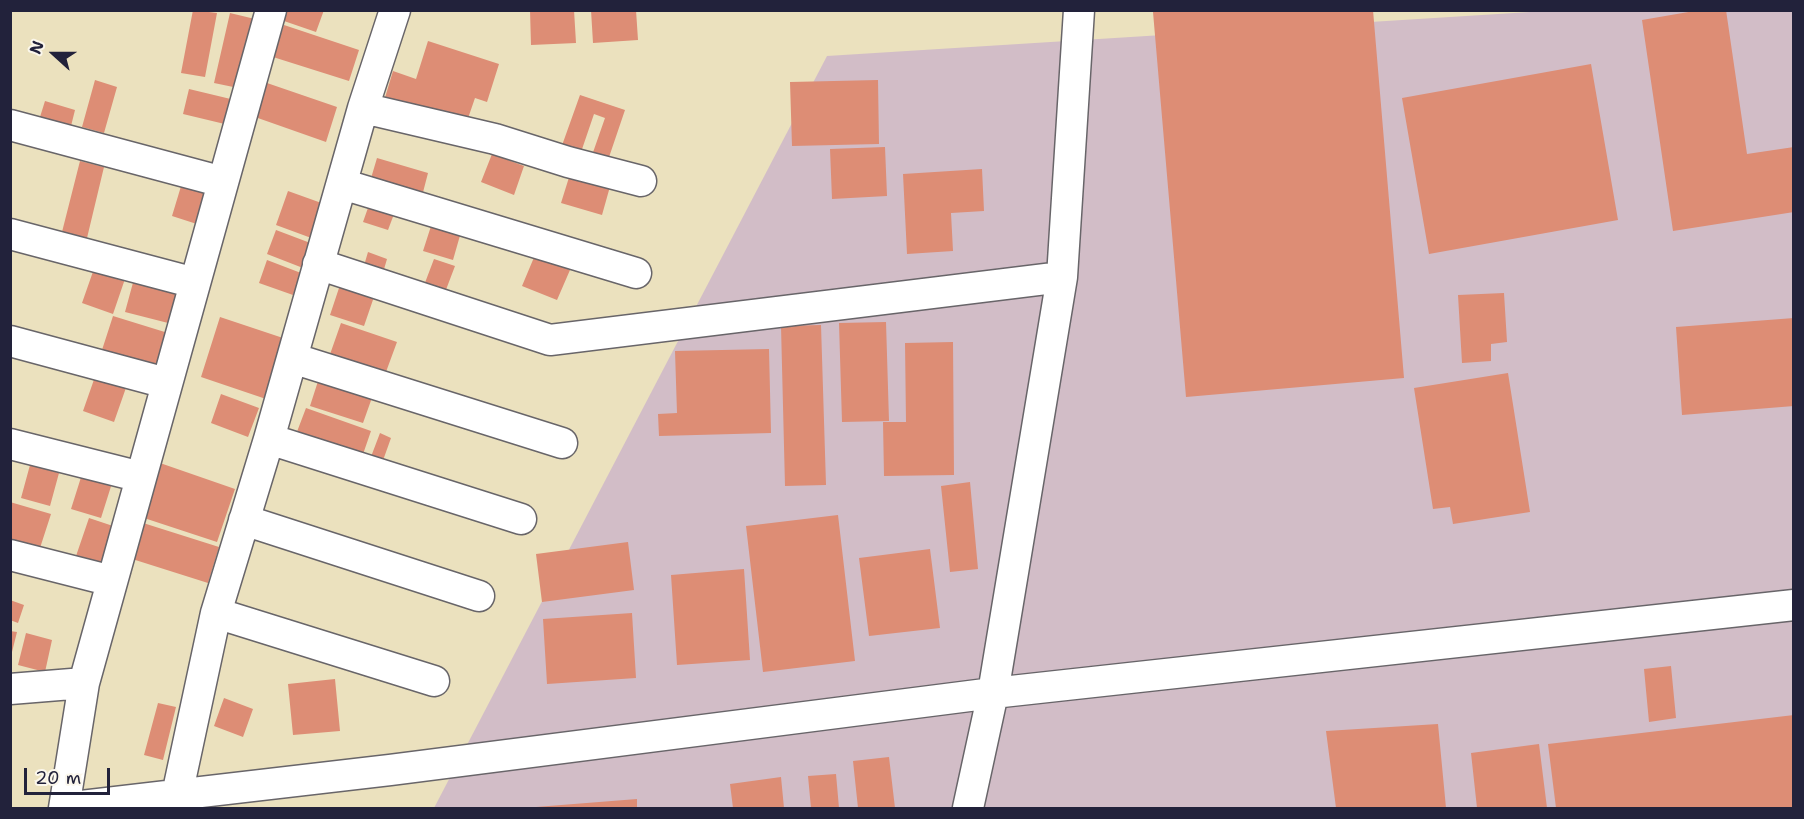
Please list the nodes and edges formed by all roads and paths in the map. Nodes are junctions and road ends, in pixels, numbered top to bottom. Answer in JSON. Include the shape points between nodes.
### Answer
{"nodes":[{"id":1,"x":271,"y":10,"type":"edge"},
{"id":2,"x":395,"y":10,"type":"edge"},
{"id":3,"x":1079,"y":10,"type":"edge"},
{"id":4,"x":363,"y":108,"type":"junction"},
{"id":5,"x":10,"y":125,"type":"edge"},
{"id":6,"x":641,"y":181,"type":"dead end"},
{"id":7,"x":224,"y":182,"type":"junction"},
{"id":8,"x":342,"y":184,"type":"junction"},
{"id":9,"x":10,"y":234,"type":"edge"},
{"id":10,"x":318,"y":264,"type":"junction"},
{"id":11,"x":636,"y":273,"type":"dead end"},
{"id":12,"x":1062,"y":277,"type":"junction"},
{"id":13,"x":195,"y":283,"type":"junction"},
{"id":14,"x":10,"y":341,"type":"edge"},
{"id":15,"x":292,"y":358,"type":"junction"},
{"id":16,"x":166,"y":384,"type":"junction"},
{"id":17,"x":269,"y":440,"type":"junction"},
{"id":18,"x":562,"y":443,"type":"dead end"},
{"id":19,"x":10,"y":444,"type":"edge"},
{"id":20,"x":141,"y":477,"type":"junction"},
{"id":21,"x":521,"y":519,"type":"dead end"},
{"id":22,"x":244,"y":520,"type":"junction"},
{"id":23,"x":10,"y":555,"type":"edge"},
{"id":24,"x":112,"y":581,"type":"junction"},
{"id":25,"x":479,"y":596,"type":"dead end"},
{"id":26,"x":1794,"y":605,"type":"edge"},
{"id":27,"x":216,"y":613,"type":"junction"},
{"id":28,"x":434,"y":681,"type":"dead end"},
{"id":29,"x":84,"y":683,"type":"junction"},
{"id":30,"x":10,"y":689,"type":"edge"},
{"id":31,"x":993,"y":693,"type":"junction"},
{"id":32,"x":177,"y":795,"type":"junction"},
{"id":33,"x":134,"y":804,"type":"edge"},
{"id":34,"x":64,"y":808,"type":"edge"},
{"id":35,"x":968,"y":808,"type":"edge"}],
"edges":[{"from":1,"to":7,"type":"street"},
{"from":2,"to":4,"type":"street"},
{"from":3,"to":12,"type":"street"},
{"from":4,"to":6,"type":"street","via":[[495,139]]},
{"from":4,"to":8,"type":"street"},
{"from":5,"to":7,"type":"street"},
{"from":7,"to":13,"type":"street"},
{"from":8,"to":10,"type":"street"},
{"from":8,"to":11,"type":"street"},
{"from":9,"to":13,"type":"street"},
{"from":10,"to":12,"type":"street","via":[[550,340]]},
{"from":10,"to":15,"type":"street"},
{"from":12,"to":31,"type":"street"},
{"from":13,"to":16,"type":"street"},
{"from":14,"to":16,"type":"street"},
{"from":15,"to":17,"type":"street"},
{"from":15,"to":18,"type":"street"},
{"from":16,"to":20,"type":"street"},
{"from":17,"to":21,"type":"street"},
{"from":17,"to":22,"type":"street"},
{"from":19,"to":20,"type":"street"},
{"from":20,"to":24,"type":"street"},
{"from":22,"to":25,"type":"street"},
{"from":22,"to":27,"type":"street"},
{"from":23,"to":24,"type":"street"},
{"from":24,"to":29,"type":"street"},
{"from":26,"to":31,"type":"street"},
{"from":27,"to":28,"type":"street"},
{"from":27,"to":32,"type":"street"},
{"from":29,"to":30,"type":"street"},
{"from":29,"to":34,"type":"street"},
{"from":31,"to":32,"type":"street"},
{"from":31,"to":35,"type":"street"},
{"from":32,"to":33,"type":"street"},
{"from":33,"to":34,"type":"street"}]}
